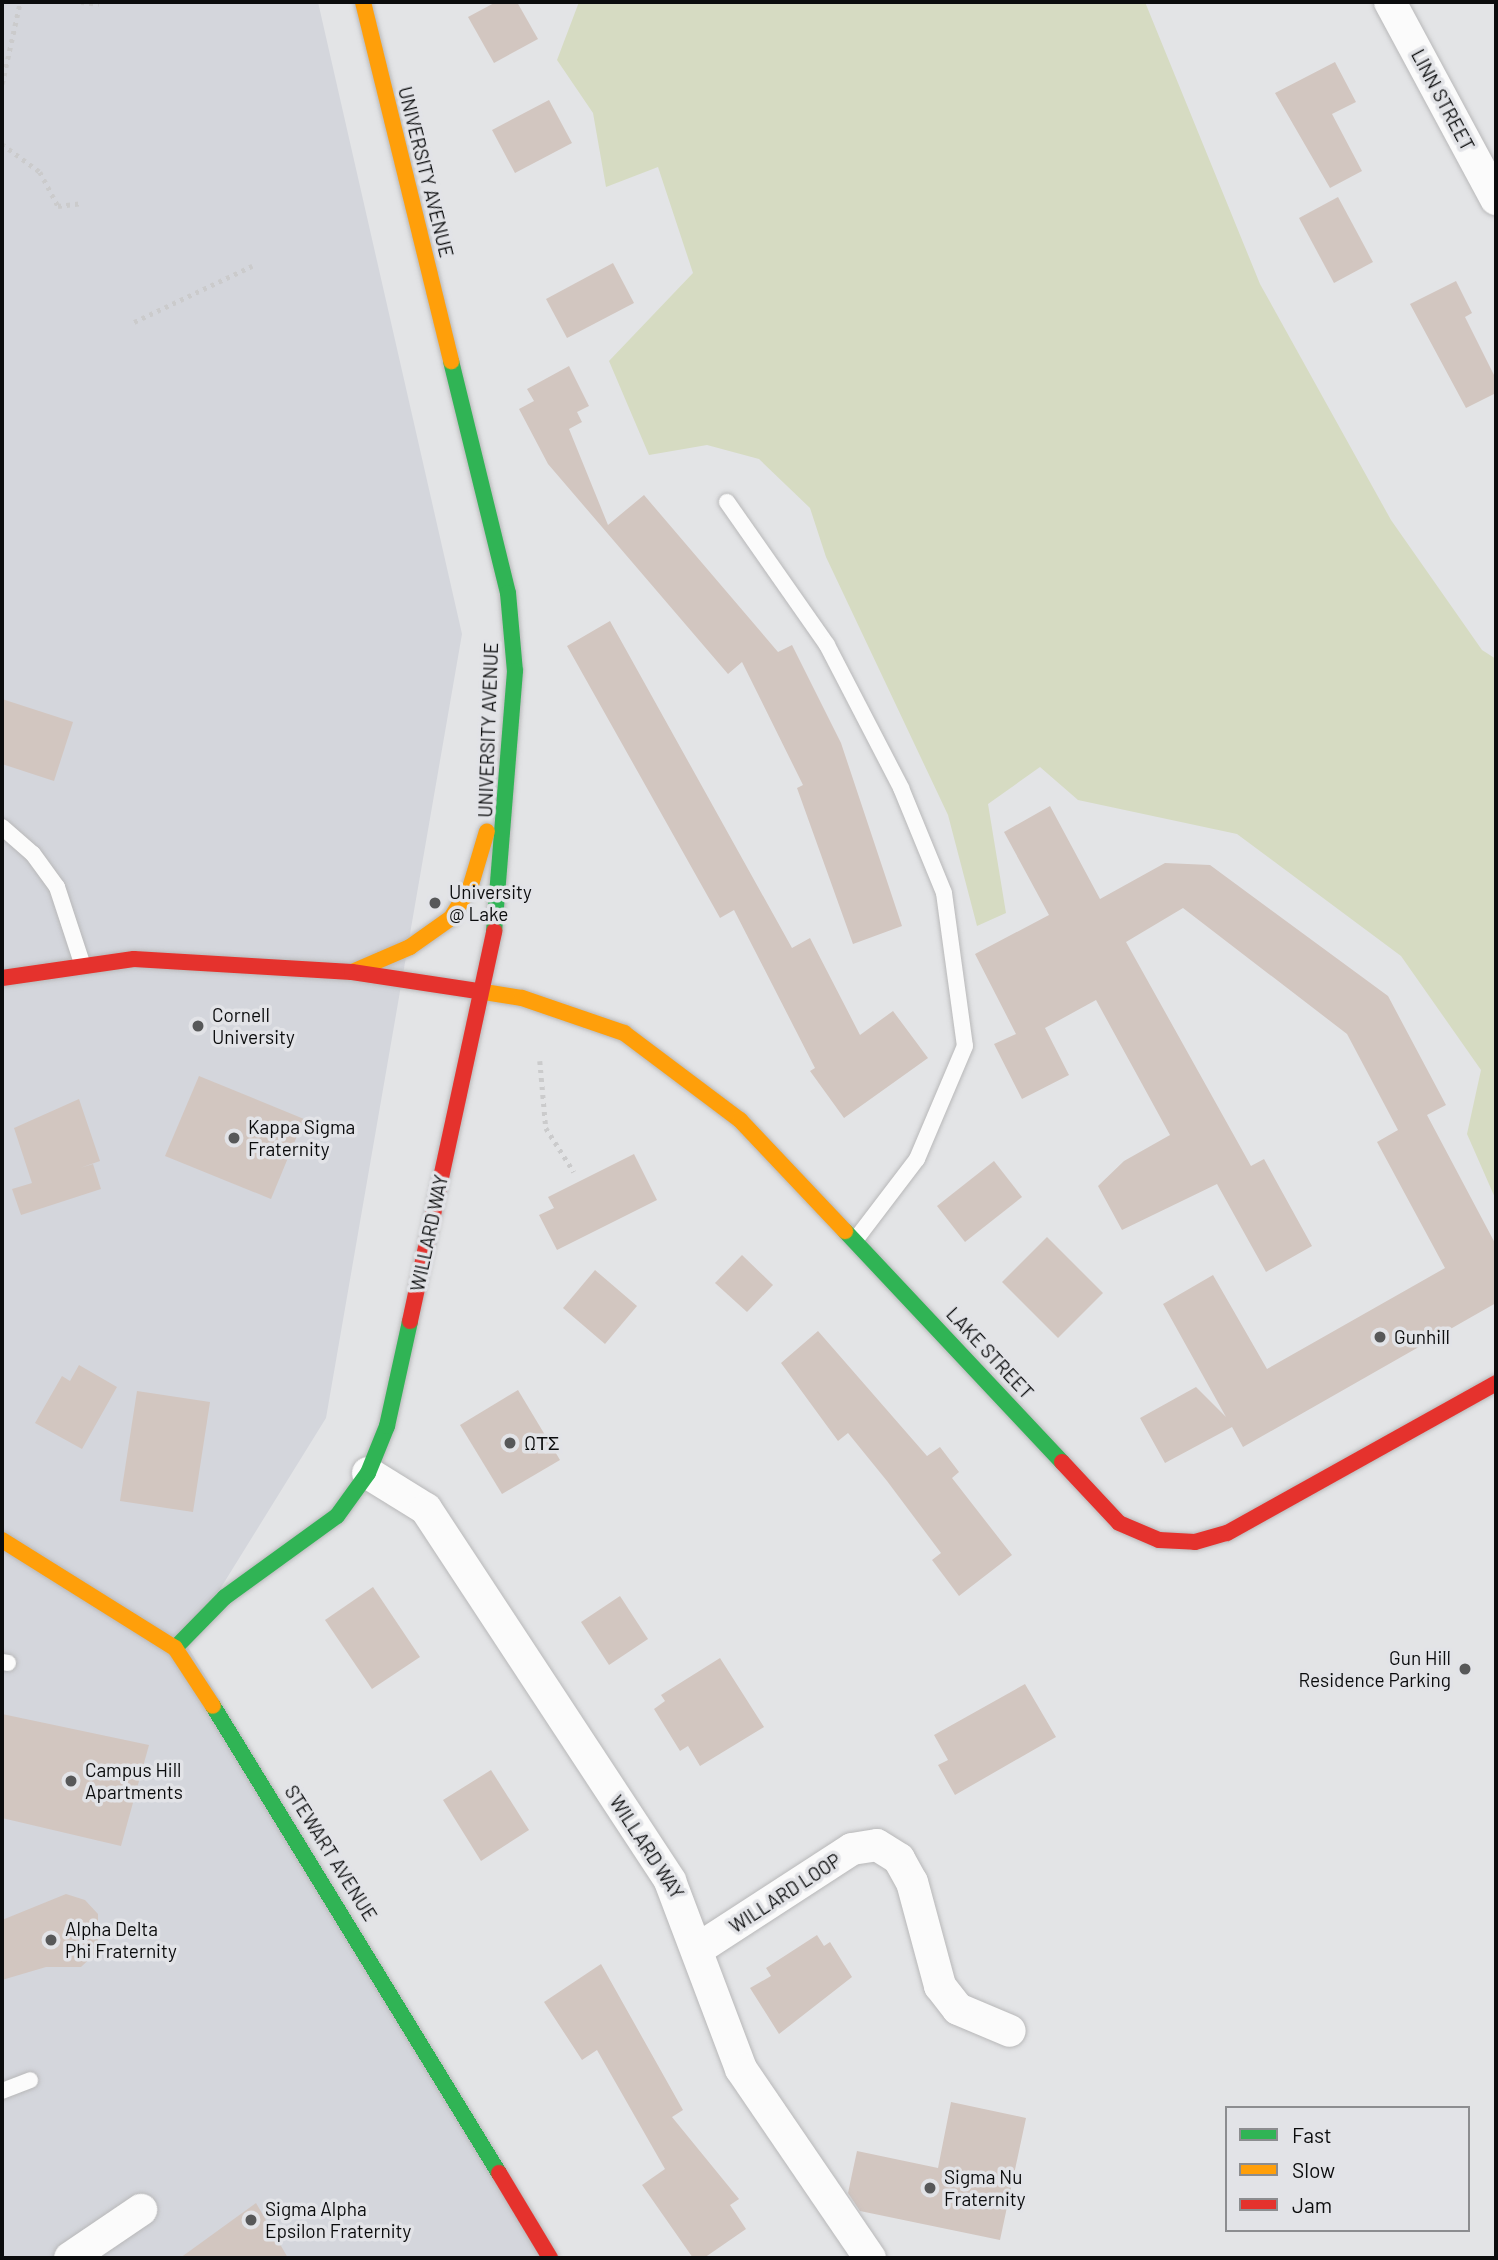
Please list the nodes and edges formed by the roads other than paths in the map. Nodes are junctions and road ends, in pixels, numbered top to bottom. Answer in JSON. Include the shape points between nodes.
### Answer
{"nodes":[{"id":1,"x":363,"y":2,"type":"edge"},
{"id":2,"x":1390,"y":2,"type":"edge"},
{"id":3,"x":1496,"y":199,"type":"edge"},
{"id":4,"x":727,"y":502,"type":"dead end"},
{"id":5,"x":509,"y":745,"type":"junction"},
{"id":6,"x":2,"y":827,"type":"edge"},
{"id":7,"x":82,"y":964,"type":"junction"},
{"id":8,"x":352,"y":972,"type":"junction"},
{"id":9,"x":2,"y":978,"type":"edge"},
{"id":10,"x":482,"y":991,"type":"junction"},
{"id":11,"x":856,"y":1239,"type":"junction"},
{"id":12,"x":1496,"y":1383,"type":"edge"},
{"id":13,"x":368,"y":1472,"type":"junction"},
{"id":14,"x":2,"y":1540,"type":"edge"},
{"id":15,"x":175,"y":1648,"type":"junction"},
{"id":16,"x":701,"y":1947,"type":"junction"},
{"id":17,"x":1010,"y":2031,"type":"dead end"},
{"id":18,"x":30,"y":2080,"type":"dead end"},
{"id":19,"x":2,"y":2091,"type":"edge"},
{"id":20,"x":141,"y":2210,"type":"dead end"},
{"id":21,"x":70,"y":2258,"type":"edge"},
{"id":22,"x":550,"y":2258,"type":"edge"},
{"id":23,"x":870,"y":2258,"type":"edge"}],
"edges":[{"from":1,"to":5,"type":"street","name":"UNIVERSITY AVENUE","via":[[508,593],[515,671]]},
{"from":2,"to":3,"type":"street","name":"LINN STREET"},
{"from":4,"to":11,"type":"lane","via":[[827,645],[901,788],[944,893],[965,1046],[917,1159]]},
{"from":5,"to":8,"type":"street","via":[[480,858],[451,918],[410,947]]},
{"from":5,"to":10,"type":"street","name":"UNIVERSITY AVENUE","via":[[496,920]]},
{"from":6,"to":7,"type":"lane","via":[[33,854],[57,887]]},
{"from":7,"to":8,"type":"street","via":[[202,959]]},
{"from":7,"to":9,"type":"street"},
{"from":8,"to":10,"type":"street"},
{"from":10,"to":11,"type":"street","name":"LAKE STREET","via":[[572,1012],[624,1033],[740,1120]]},
{"from":10,"to":13,"type":"street","name":"WILLARD WAY","via":[[387,1426]]},
{"from":11,"to":12,"type":"street","name":"LAKE STREET","via":[[1119,1522],[1159,1540],[1195,1542],[1227,1533]]},
{"from":13,"to":15,"type":"street","name":"WILLARD WAY","via":[[337,1516],[225,1597]]},
{"from":13,"to":16,"type":"street","name":"WILLARD WAY","via":[[426,1509],[670,1881]]},
{"from":14,"to":15,"type":"street","name":"STEWART AVENUE"},
{"from":15,"to":22,"type":"street","name":"STEWART AVENUE","via":[[279,1808]]},
{"from":16,"to":17,"type":"street","name":"WILLARD LOOP","via":[[852,1849],[877,1845],[899,1858],[912,1882],[940,1986],[958,2010]]},
{"from":16,"to":23,"type":"street","name":"WILLARD WAY","via":[[741,2069]]},
{"from":18,"to":19,"type":"lane"},
{"from":20,"to":21,"type":"street"}]}
